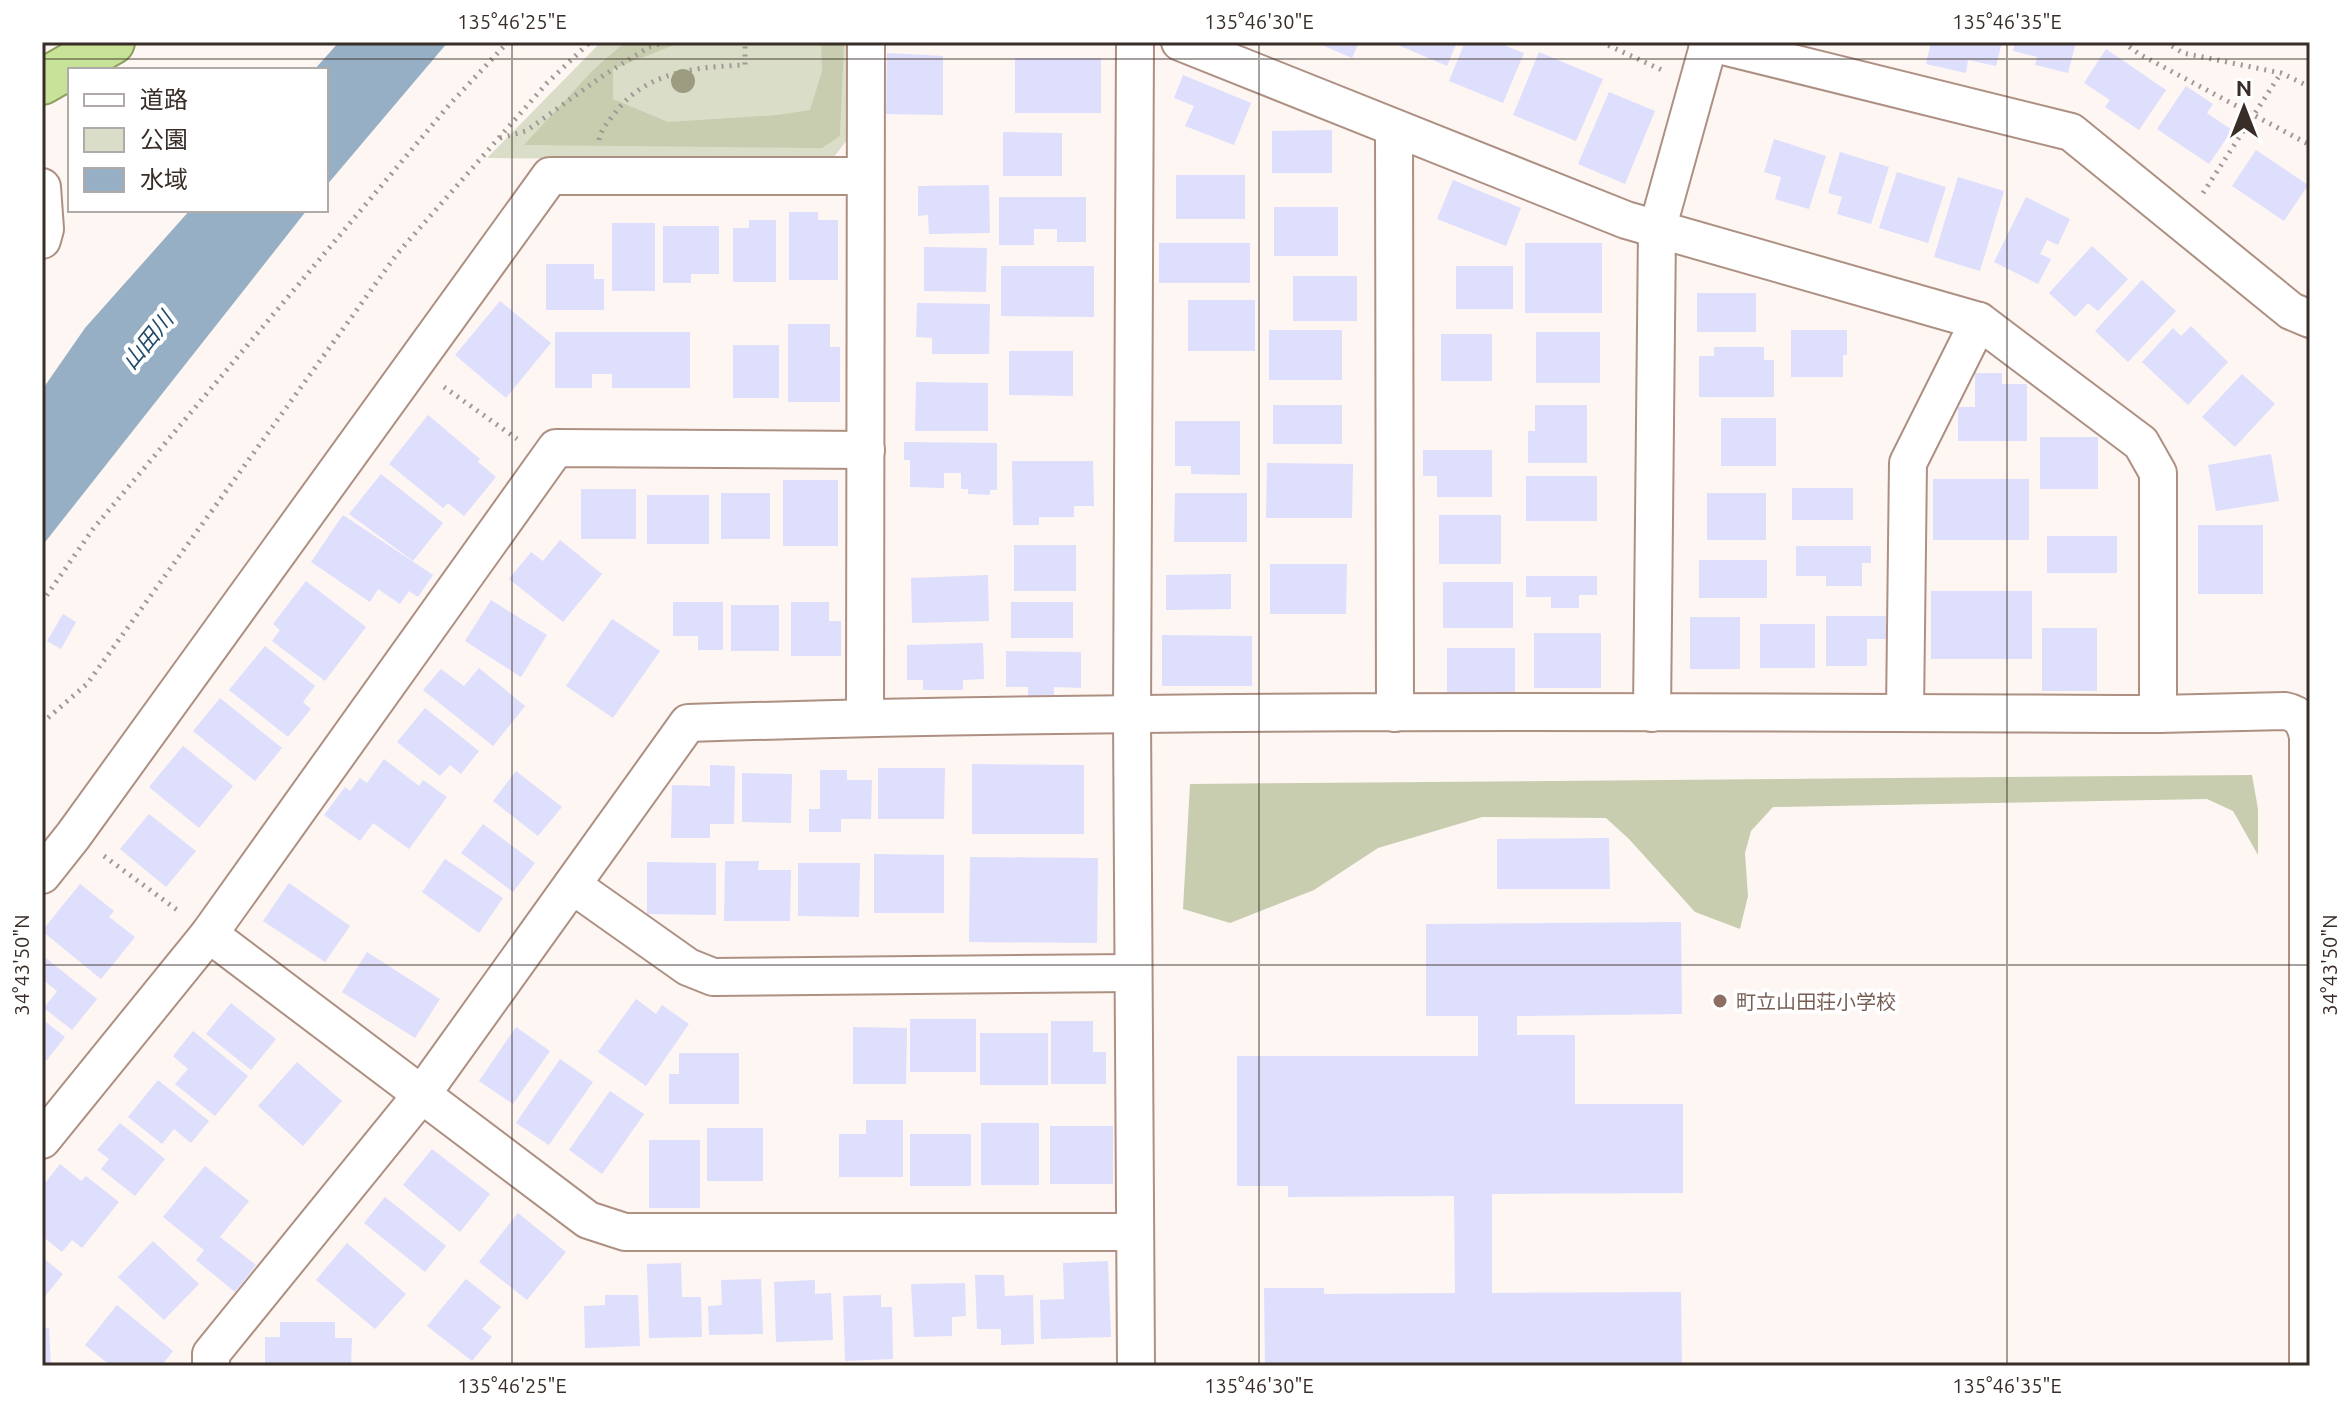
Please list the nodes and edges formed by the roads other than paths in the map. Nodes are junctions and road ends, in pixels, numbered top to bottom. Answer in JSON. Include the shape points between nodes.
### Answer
{"nodes":[{"id":1,"x":112,"y":42,"type":"edge"},
{"id":2,"x":866,"y":42,"type":"edge"},
{"id":3,"x":1135,"y":42,"type":"edge"},
{"id":4,"x":1180,"y":42,"type":"edge"},
{"id":5,"x":1708,"y":42,"type":"edge"},
{"id":6,"x":42,"y":82,"type":"edge"},
{"id":7,"x":1394,"y":129,"type":"junction"},
{"id":8,"x":865,"y":176,"type":"junction"},
{"id":9,"x":42,"y":187,"type":"edge"},
{"id":10,"x":1657,"y":230,"type":"junction"},
{"id":11,"x":42,"y":240,"type":"edge"},
{"id":12,"x":2310,"y":319,"type":"edge"},
{"id":13,"x":1979,"y":321,"type":"junction"},
{"id":14,"x":866,"y":450,"type":"junction"},
{"id":15,"x":1395,"y":713,"type":"junction"},
{"id":16,"x":1652,"y":713,"type":"junction"},
{"id":17,"x":1905,"y":713,"type":"junction"},
{"id":18,"x":2158,"y":714,"type":"junction"},
{"id":19,"x":1132,"y":716,"type":"junction"},
{"id":20,"x":865,"y":718,"type":"junction"},
{"id":21,"x":42,"y":875,"type":"edge"},
{"id":22,"x":572,"y":885,"type":"junction"},
{"id":23,"x":209,"y":934,"type":"junction"},
{"id":24,"x":1133,"y":973,"type":"junction"},
{"id":25,"x":422,"y":1094,"type":"junction"},
{"id":26,"x":42,"y":1140,"type":"edge"},
{"id":27,"x":1134,"y":1232,"type":"junction"},
{"id":28,"x":211,"y":1366,"type":"edge"},
{"id":29,"x":1136,"y":1366,"type":"edge"},
{"id":30,"x":2308,"y":1366,"type":"edge"}],
"edges":[{"from":1,"to":6,"type":"highway"},
{"from":2,"to":8,"type":"street"},
{"from":3,"to":19,"type":"street"},
{"from":4,"to":7,"type":"street"},
{"from":5,"to":10,"type":"street"},
{"from":5,"to":12,"type":"street","via":[[2071,132],[2291,311]]},
{"from":7,"to":10,"type":"street"},
{"from":7,"to":15,"type":"street"},
{"from":8,"to":14,"type":"street"},
{"from":8,"to":21,"type":"street","via":[[550,176]]},
{"from":9,"to":11,"type":"street"},
{"from":10,"to":13,"type":"street"},
{"from":10,"to":16,"type":"street"},
{"from":13,"to":17,"type":"street","via":[[1908,463]]},
{"from":13,"to":18,"type":"street","via":[[2141,443],[2158,473]]},
{"from":14,"to":20,"type":"street"},
{"from":14,"to":23,"type":"street","via":[[556,448]]},
{"from":15,"to":16,"type":"street"},
{"from":15,"to":19,"type":"street"},
{"from":16,"to":17,"type":"street"},
{"from":17,"to":18,"type":"street"},
{"from":18,"to":30,"type":"street","via":[[2285,711],[2296,713],[2308,737]]},
{"from":19,"to":20,"type":"street"},
{"from":19,"to":24,"type":"street"},
{"from":20,"to":22,"type":"street","via":[[688,723]]},
{"from":22,"to":24,"type":"street","via":[[688,967],[713,977]]},
{"from":22,"to":25,"type":"street"},
{"from":23,"to":25,"type":"street"},
{"from":23,"to":26,"type":"street"},
{"from":24,"to":27,"type":"street"},
{"from":25,"to":27,"type":"street","via":[[588,1220],[625,1232]]},
{"from":25,"to":28,"type":"street","via":[[211,1354]]},
{"from":27,"to":29,"type":"street"}]}
